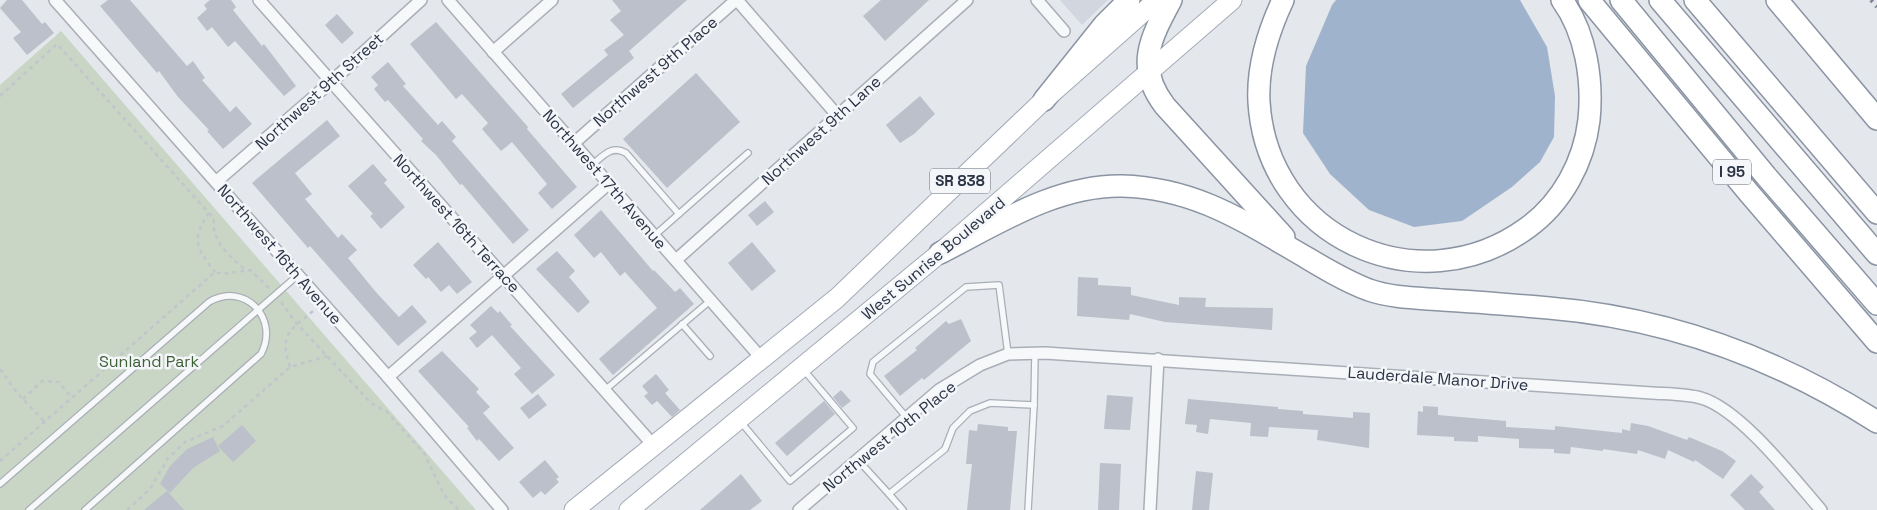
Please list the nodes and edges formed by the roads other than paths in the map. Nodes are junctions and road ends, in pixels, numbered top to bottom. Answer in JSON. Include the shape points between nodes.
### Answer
{"nodes":[{"id":1,"x":56,"y":0,"type":"edge"},
{"id":2,"x":259,"y":0,"type":"edge"},
{"id":3,"x":421,"y":0,"type":"edge"},
{"id":4,"x":448,"y":0,"type":"edge"},
{"id":5,"x":552,"y":0,"type":"edge"},
{"id":6,"x":736,"y":0,"type":"edge"},
{"id":7,"x":967,"y":0,"type":"edge"},
{"id":8,"x":1037,"y":0,"type":"edge"},
{"id":9,"x":1130,"y":0,"type":"edge"},
{"id":10,"x":1157,"y":0,"type":"edge"},
{"id":11,"x":1171,"y":0,"type":"edge"},
{"id":12,"x":1232,"y":0,"type":"edge"},
{"id":13,"x":1283,"y":0,"type":"edge"},
{"id":14,"x":1562,"y":0,"type":"edge"},
{"id":15,"x":1589,"y":0,"type":"edge"},
{"id":16,"x":1621,"y":0,"type":"edge"},
{"id":17,"x":1660,"y":0,"type":"edge"},
{"id":18,"x":1695,"y":0,"type":"edge"},
{"id":19,"x":1777,"y":0,"type":"edge"},
{"id":20,"x":1064,"y":31,"type":"dead end"},
{"id":21,"x":493,"y":52,"type":"junction"},
{"id":22,"x":1147,"y":73,"type":"junction"},
{"id":23,"x":331,"y":82,"type":"junction"},
{"id":24,"x":1044,"y":100,"type":"junction"},
{"id":25,"x":837,"y":115,"type":"junction"},
{"id":26,"x":1877,"y":119,"type":"edge"},
{"id":27,"x":574,"y":143,"type":"junction"},
{"id":28,"x":748,"y":152,"type":"dead end"},
{"id":29,"x":593,"y":164,"type":"junction"},
{"id":30,"x":217,"y":182,"type":"junction"},
{"id":31,"x":608,"y":184,"type":"junction"},
{"id":32,"x":1877,"y":213,"type":"edge"},
{"id":33,"x":679,"y":214,"type":"junction"},
{"id":34,"x":655,"y":235,"type":"junction"},
{"id":35,"x":940,"y":253,"type":"junction"},
{"id":36,"x":1877,"y":254,"type":"edge"},
{"id":37,"x":1304,"y":256,"type":"junction"},
{"id":38,"x":676,"y":260,"type":"junction"},
{"id":39,"x":298,"y":275,"type":"junction"},
{"id":40,"x":504,"y":276,"type":"junction"},
{"id":41,"x":711,"y":300,"type":"junction"},
{"id":42,"x":1877,"y":304,"type":"edge"},
{"id":43,"x":257,"y":309,"type":"junction"},
{"id":44,"x":682,"y":324,"type":"junction"},
{"id":45,"x":1877,"y":342,"type":"edge"},
{"id":46,"x":1036,"y":353,"type":"junction"},
{"id":47,"x":1008,"y":354,"type":"junction"},
{"id":48,"x":710,"y":356,"type":"dead end"},
{"id":49,"x":762,"y":359,"type":"junction"},
{"id":50,"x":1158,"y":359,"type":"junction"},
{"id":51,"x":802,"y":368,"type":"junction"},
{"id":52,"x":388,"y":377,"type":"junction"},
{"id":53,"x":604,"y":390,"type":"junction"},
{"id":54,"x":1034,"y":405,"type":"junction"},
{"id":55,"x":907,"y":418,"type":"junction"},
{"id":56,"x":739,"y":420,"type":"junction"},
{"id":57,"x":1877,"y":422,"type":"edge"},
{"id":58,"x":654,"y":446,"type":"junction"},
{"id":59,"x":858,"y":460,"type":"junction"},
{"id":60,"x":0,"y":484,"type":"edge"},
{"id":61,"x":889,"y":494,"type":"junction"},
{"id":62,"x":29,"y":510,"type":"edge"},
{"id":63,"x":85,"y":510,"type":"edge"},
{"id":64,"x":502,"y":510,"type":"edge"},
{"id":65,"x":574,"y":510,"type":"edge"},
{"id":66,"x":629,"y":510,"type":"edge"},
{"id":67,"x":799,"y":510,"type":"edge"},
{"id":68,"x":903,"y":510,"type":"edge"},
{"id":69,"x":1028,"y":510,"type":"edge"},
{"id":70,"x":1150,"y":510,"type":"edge"},
{"id":71,"x":1821,"y":510,"type":"edge"}],
"edges":[{"from":1,"to":30,"type":"street","name":"Northwest 16th Avenue"},
{"from":2,"to":23,"type":"street","name":"Northwest 16th Terrace"},
{"from":3,"to":23,"type":"street","name":"Northwest 9th Street"},
{"from":4,"to":21,"type":"street","name":"Northwest 17th Avenue"},
{"from":5,"to":21,"type":"street"},
{"from":6,"to":25,"type":"street"},
{"from":6,"to":27,"type":"street","name":"Northwest 9th Place"},
{"from":7,"to":25,"type":"street","name":"Northwest 9th Lane"},
{"from":8,"to":20,"type":"street"},
{"from":9,"to":24,"type":"highway","via":[[1104,25]]},
{"from":10,"to":24,"type":"main road","name":"West Sunrise Boulevard","number":"SR 838"},
{"from":11,"to":22,"type":"highway","via":[[1152,38]]},
{"from":12,"to":22,"type":"main road","name":"West Sunrise Boulevard","number":"SR 838"},
{"from":13,"to":14,"type":"highway","via":[[1266,44],[1258,86],[1262,127],[1275,168],[1307,212],[1342,240],[1387,258],[1426,262],[1467,257],[1506,242],[1549,210],[1570,180],[1584,146],[1590,94],[1582,42]]},
{"from":15,"to":45,"type":"highway","number":"I 95"},
{"from":16,"to":42,"type":"highway"},
{"from":17,"to":36,"type":"highway"},
{"from":18,"to":32,"type":"highway"},
{"from":19,"to":26,"type":"highway"},
{"from":21,"to":27,"type":"street","name":"Northwest 17th Avenue"},
{"from":22,"to":35,"type":"main road","name":"West Sunrise Boulevard","number":"SR 838"},
{"from":22,"to":37,"type":"highway","via":[[1155,93],[1165,106]]},
{"from":23,"to":30,"type":"street","name":"Northwest 9th Street"},
{"from":23,"to":40,"type":"street","name":"Northwest 16th Terrace"},
{"from":24,"to":49,"type":"main road","name":"West Sunrise Boulevard","number":"SR 838","via":[[837,298]]},
{"from":25,"to":38,"type":"street","name":"Northwest 9th Lane"},
{"from":27,"to":29,"type":"street","name":"Northwest 17th Avenue"},
{"from":28,"to":33,"type":"lane"},
{"from":29,"to":31,"type":"street","name":"Northwest 17th Avenue"},
{"from":29,"to":33,"type":"lane","via":[[609,151],[621,150]]},
{"from":30,"to":39,"type":"street","name":"Northwest 16th Avenue"},
{"from":31,"to":34,"type":"street","name":"Northwest 17th Avenue"},
{"from":31,"to":40,"type":"street"},
{"from":33,"to":34,"type":"lane"},
{"from":34,"to":38,"type":"street","name":"Northwest 17th Avenue"},
{"from":35,"to":37,"type":"highway","via":[[1051,199],[1081,190],[1118,186],[1157,188],[1201,201]]},
{"from":35,"to":51,"type":"main road","name":"West Sunrise Boulevard","number":"SR 838"},
{"from":37,"to":57,"type":"highway","via":[[1352,283],[1390,295],[1610,315],[1695,335],[1787,371]]},
{"from":38,"to":41,"type":"street","name":"Northwest 17th Avenue"},
{"from":39,"to":43,"type":"lane"},
{"from":39,"to":52,"type":"street","name":"Northwest 16th Avenue"},
{"from":40,"to":52,"type":"street"},
{"from":40,"to":53,"type":"street","name":"Northwest 16th Terrace"},
{"from":41,"to":44,"type":"lane"},
{"from":41,"to":49,"type":"street","name":"Northwest 17th Avenue"},
{"from":43,"to":60,"type":"lane","via":[[249,300],[239,297],[218,297],[209,302]]},
{"from":43,"to":62,"type":"lane"},
{"from":43,"to":63,"type":"lane","via":[[266,321],[268,333],[262,354]]},
{"from":44,"to":48,"type":"lane"},
{"from":44,"to":53,"type":"lane"},
{"from":46,"to":47,"type":"street","name":"Lauderdale Manor Drive"},
{"from":46,"to":50,"type":"street","name":"Lauderdale Manor Drive"},
{"from":46,"to":54,"type":"lane"},
{"from":47,"to":55,"type":"street","name":"Northwest 10th Place","via":[[980,365],[939,390]]},
{"from":47,"to":55,"type":"lane","via":[[999,286],[966,287],[872,362],[870,374]]},
{"from":49,"to":58,"type":"main road","name":"West Sunrise Boulevard","number":"SR 838"},
{"from":50,"to":70,"type":"street"},
{"from":50,"to":71,"type":"street","name":"Lauderdale Manor Drive","via":[[1702,398],[1735,418],[1763,444]]},
{"from":51,"to":56,"type":"main road","name":"West Sunrise Boulevard","number":"SR 838"},
{"from":51,"to":56,"type":"lane","via":[[853,428],[790,480]]},
{"from":52,"to":64,"type":"street","name":"Northwest 16th Avenue"},
{"from":53,"to":58,"type":"street","name":"Northwest 16th Terrace"},
{"from":54,"to":61,"type":"lane","via":[[990,403],[970,411],[953,428],[945,449]]},
{"from":54,"to":69,"type":"lane"},
{"from":55,"to":59,"type":"street","name":"Northwest 10th Place"},
{"from":56,"to":66,"type":"main road","name":"West Sunrise Boulevard","number":"SR 838"},
{"from":58,"to":65,"type":"main road","name":"West Sunrise Boulevard","number":"SR 838"},
{"from":59,"to":61,"type":"lane"},
{"from":59,"to":67,"type":"street","name":"Northwest 10th Place"},
{"from":61,"to":68,"type":"lane"}]}
